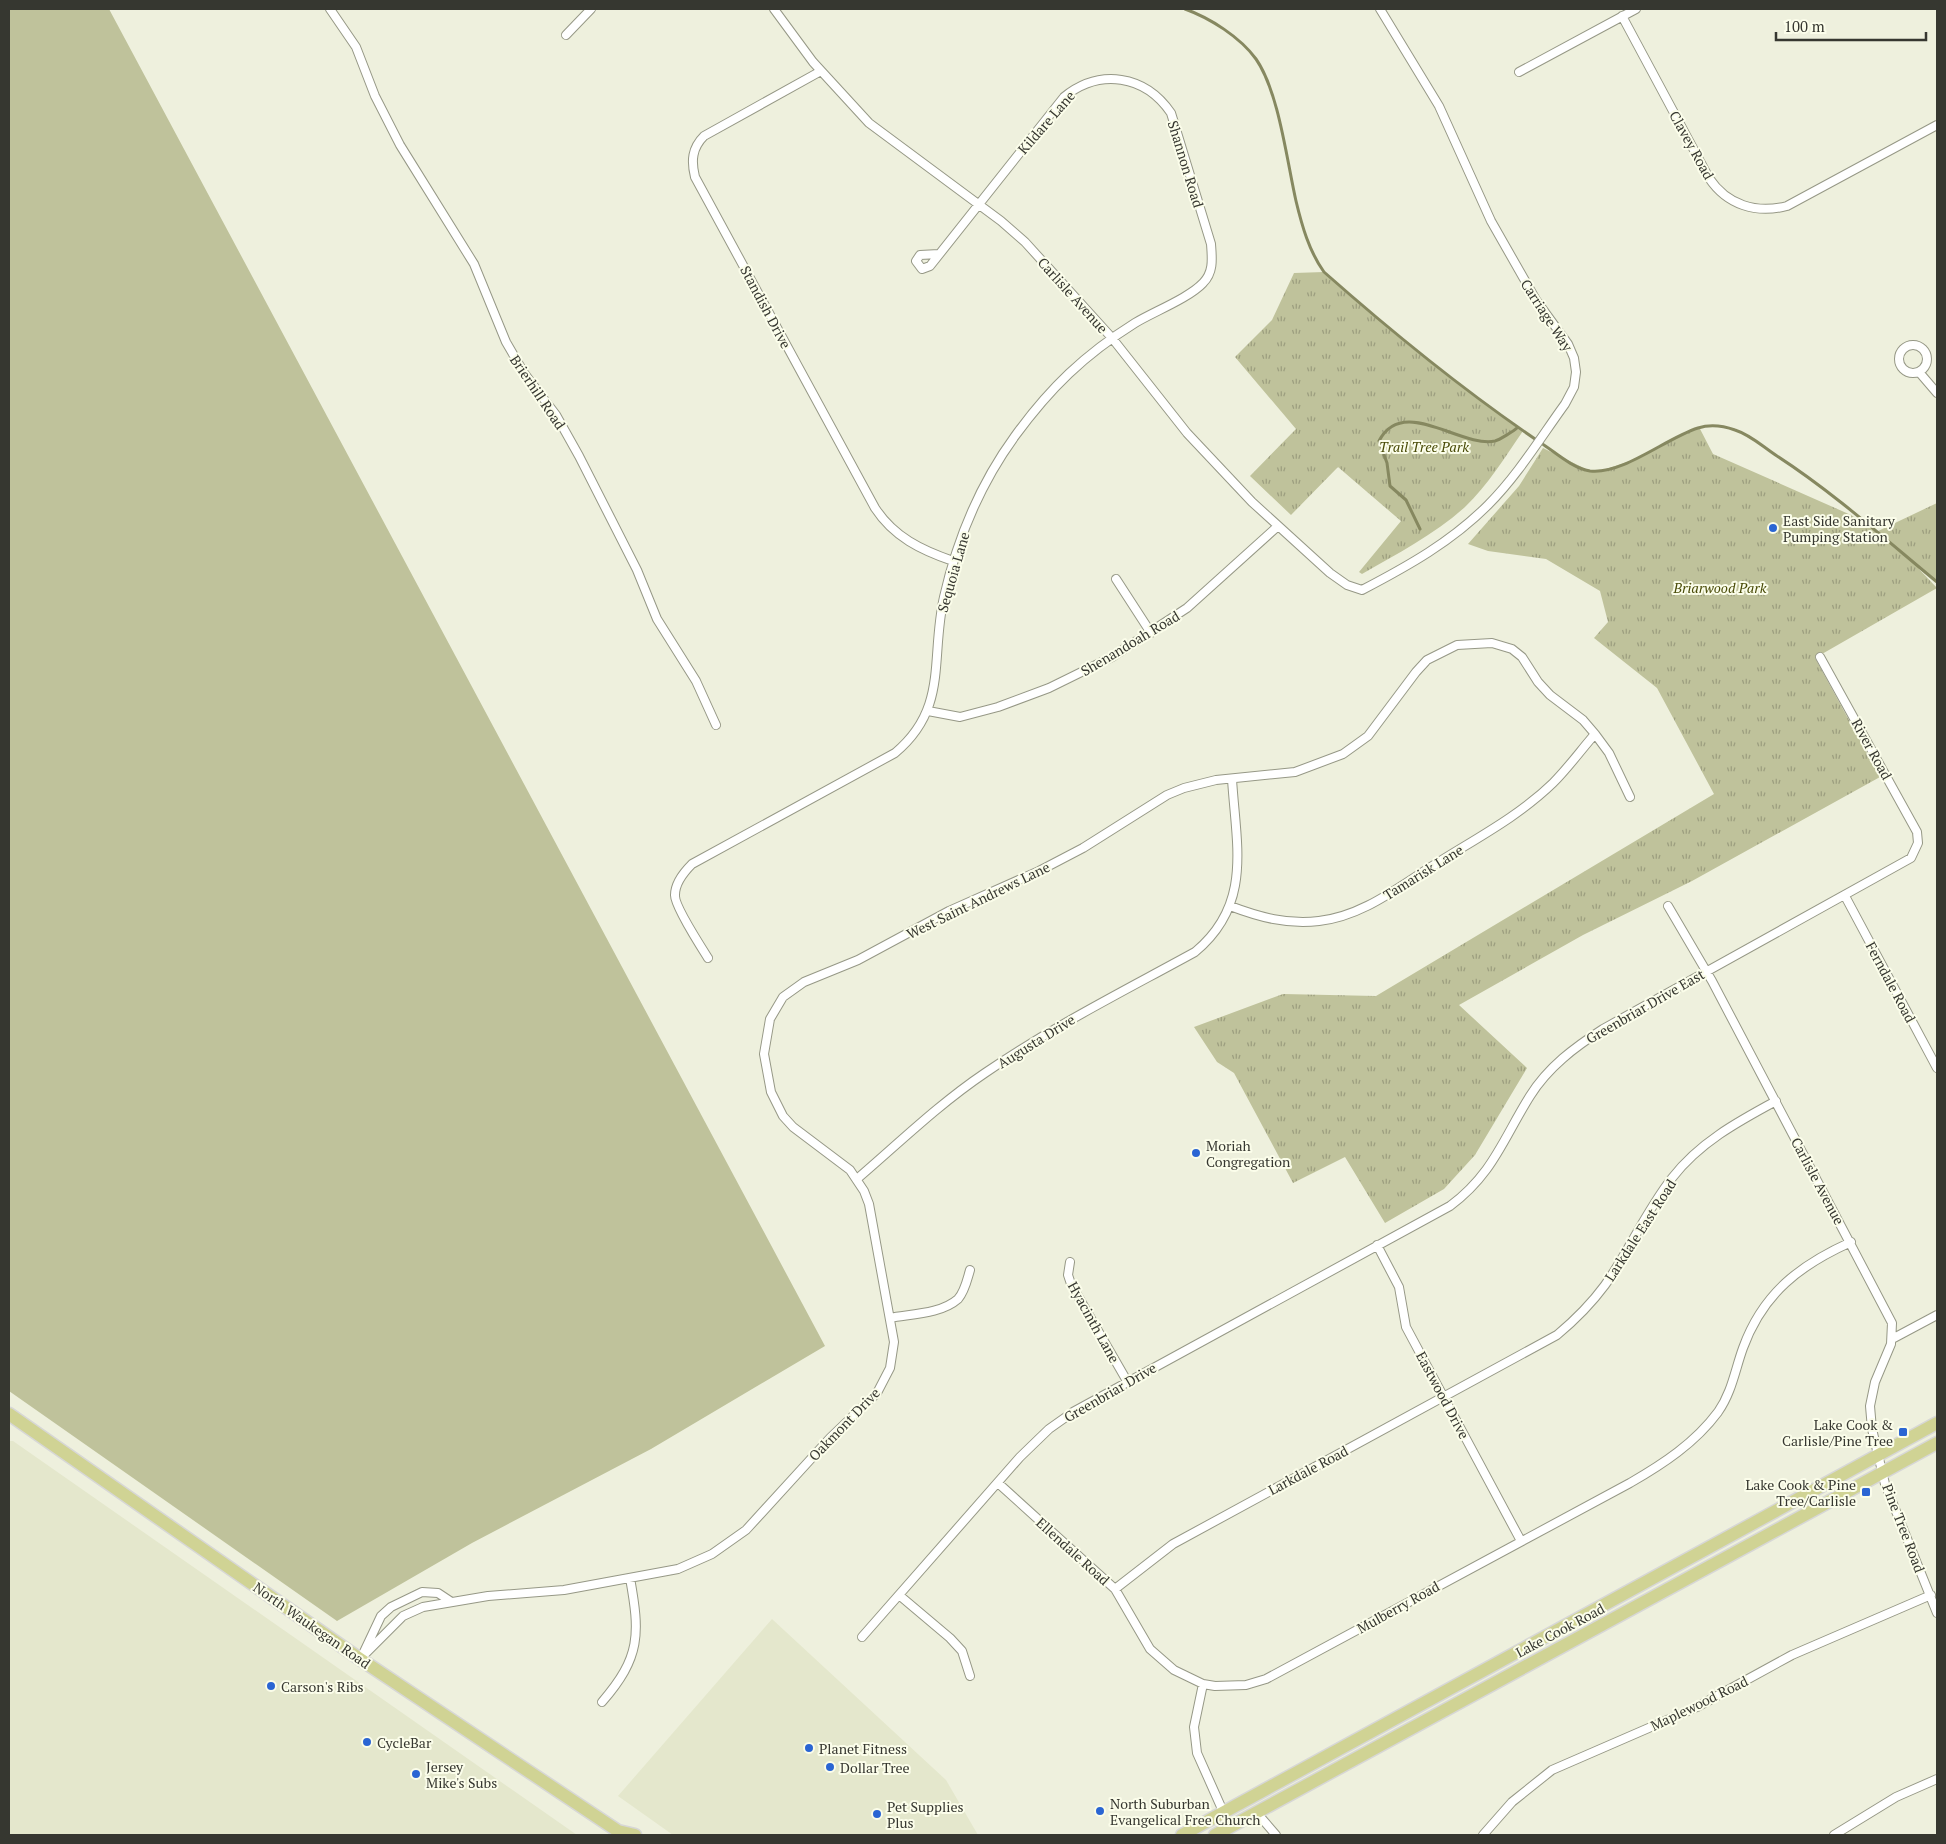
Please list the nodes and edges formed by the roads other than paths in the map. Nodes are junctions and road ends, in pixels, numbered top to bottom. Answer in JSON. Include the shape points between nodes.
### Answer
{"nodes":[{"id":1,"x":330,"y":9,"type":"edge"},
{"id":2,"x":591,"y":9,"type":"edge"},
{"id":3,"x":774,"y":9,"type":"edge"},
{"id":4,"x":1380,"y":9,"type":"edge"},
{"id":5,"x":1636,"y":9,"type":"edge"},
{"id":6,"x":1622,"y":16,"type":"junction"},
{"id":7,"x":566,"y":35,"type":"dead end"},
{"id":8,"x":821,"y":72,"type":"junction"},
{"id":9,"x":1519,"y":72,"type":"dead end"},
{"id":10,"x":1134,"y":83,"type":"joint"},
{"id":11,"x":1937,"y":125,"type":"edge"},
{"id":12,"x":978,"y":204,"type":"junction"},
{"id":13,"x":1208,"y":234,"type":"joint"},
{"id":14,"x":939,"y":254,"type":"dead end"},
{"id":15,"x":1112,"y":338,"type":"junction"},
{"id":16,"x":1919,"y":372,"type":"dead end"},
{"id":17,"x":1937,"y":393,"type":"edge"},
{"id":18,"x":1278,"y":526,"type":"junction"},
{"id":19,"x":954,"y":561,"type":"junction"},
{"id":20,"x":1116,"y":580,"type":"dead end"},
{"id":21,"x":1362,"y":590,"type":"joint"},
{"id":22,"x":1151,"y":634,"type":"junction"},
{"id":23,"x":1820,"y":657,"type":"dead end"},
{"id":24,"x":928,"y":711,"type":"junction"},
{"id":25,"x":716,"y":724,"type":"dead end"},
{"id":26,"x":1595,"y":734,"type":"junction"},
{"id":27,"x":1232,"y":779,"type":"junction"},
{"id":28,"x":1630,"y":798,"type":"dead end"},
{"id":29,"x":1918,"y":843,"type":"joint"},
{"id":30,"x":1845,"y":896,"type":"junction"},
{"id":31,"x":1230,"y":906,"type":"junction"},
{"id":32,"x":1668,"y":906,"type":"dead end"},
{"id":33,"x":708,"y":958,"type":"dead end"},
{"id":34,"x":1706,"y":971,"type":"junction"},
{"id":35,"x":767,"y":1031,"type":"joint"},
{"id":36,"x":1937,"y":1068,"type":"edge"},
{"id":37,"x":1776,"y":1101,"type":"junction"},
{"id":38,"x":857,"y":1180,"type":"junction"},
{"id":39,"x":1418,"y":1224,"type":"joint"},
{"id":40,"x":1851,"y":1242,"type":"junction"},
{"id":41,"x":1377,"y":1245,"type":"junction"},
{"id":42,"x":1070,"y":1262,"type":"dead end"},
{"id":43,"x":970,"y":1270,"type":"dead end"},
{"id":44,"x":1937,"y":1315,"type":"edge"},
{"id":45,"x":890,"y":1318,"type":"junction"},
{"id":46,"x":1892,"y":1339,"type":"junction"},
{"id":47,"x":1508,"y":1362,"type":"joint"},
{"id":48,"x":1127,"y":1381,"type":"junction"},
{"id":49,"x":1444,"y":1397,"type":"junction"},
{"id":50,"x":9,"y":1414,"type":"edge"},
{"id":51,"x":1937,"y":1424,"type":"edge"},
{"id":52,"x":1937,"y":1443,"type":"edge"},
{"id":53,"x":1879,"y":1455,"type":"junction"},
{"id":54,"x":1884,"y":1472,"type":"junction"},
{"id":55,"x":998,"y":1483,"type":"junction"},
{"id":56,"x":1521,"y":1540,"type":"junction"},
{"id":57,"x":630,"y":1578,"type":"junction"},
{"id":58,"x":1115,"y":1589,"type":"junction"},
{"id":59,"x":899,"y":1595,"type":"junction"},
{"id":60,"x":1931,"y":1595,"type":"junction"},
{"id":61,"x":450,"y":1601,"type":"junction"},
{"id":62,"x":1937,"y":1613,"type":"edge"},
{"id":63,"x":862,"y":1637,"type":"dead end"},
{"id":64,"x":360,"y":1659,"type":"junction"},
{"id":65,"x":970,"y":1676,"type":"dead end"},
{"id":66,"x":1203,"y":1684,"type":"junction"},
{"id":67,"x":602,"y":1702,"type":"dead end"},
{"id":68,"x":1937,"y":1779,"type":"edge"},
{"id":69,"x":1223,"y":1812,"type":"junction"},
{"id":70,"x":1257,"y":1812,"type":"junction"},
{"id":71,"x":1230,"y":1827,"type":"junction"},
{"id":72,"x":619,"y":1833,"type":"edge"},
{"id":73,"x":635,"y":1835,"type":"edge"},
{"id":74,"x":1182,"y":1835,"type":"edge"},
{"id":75,"x":1215,"y":1835,"type":"edge"},
{"id":76,"x":1276,"y":1835,"type":"edge"},
{"id":77,"x":1483,"y":1835,"type":"edge"},
{"id":78,"x":1834,"y":1835,"type":"edge"}],
"edges":[{"from":1,"to":25,"type":"street","name":"Brierhill Road","via":[[356,47],[375,96],[400,145],[474,264],[515,358],[556,415],[579,456],[637,570],[657,619],[696,682]]},
{"from":2,"to":7,"type":"street"},
{"from":3,"to":8,"type":"street","name":"Carlisle Avenue"},
{"from":4,"to":21,"type":"street","name":"Carriage Way","via":[[1439,106],[1491,221],[1536,300],[1568,344],[1576,372],[1574,387],[1551,424],[1490,504],[1424,557]]},
{"from":5,"to":6,"type":"street"},
{"from":6,"to":9,"type":"street"},
{"from":6,"to":11,"type":"street","name":"Clavey Road","via":[[1709,178],[1716,188],[1738,204],[1759,210],[1787,206]]},
{"from":8,"to":12,"type":"street","name":"Carlisle Avenue","via":[[869,123]]},
{"from":8,"to":19,"type":"street","name":"Standish Drive","via":[[704,136],[694,149],[692,165],[695,176],[874,508],[888,526],[914,546]]},
{"from":10,"to":12,"type":"street","name":"Kildare Lane","via":[[1112,78],[1094,80],[1077,86],[1064,96]]},
{"from":10,"to":13,"type":"street","name":"Shannon Road","via":[[1161,99],[1171,113]]},
{"from":12,"to":14,"type":"street","name":"Kildare Lane"},
{"from":12,"to":15,"type":"street","name":"Carlisle Avenue","via":[[1025,242]]},
{"from":13,"to":15,"type":"street","name":"Sequoia Lane","via":[[1213,262],[1203,284]]},
{"from":15,"to":18,"type":"street","name":"Carlisle Avenue","via":[[1187,433]]},
{"from":15,"to":19,"type":"street","name":"Sequoia Lane","via":[[1076,364],[1042,399],[1014,438],[991,473],[971,513]]},
{"from":16,"to":17,"type":"street"},
{"from":18,"to":21,"type":"street","name":"Carlisle Avenue","via":[[1330,573],[1346,585]]},
{"from":18,"to":22,"type":"street","name":"Shenandoah Road","via":[[1187,608]]},
{"from":19,"to":24,"type":"street","name":"Sequoia Lane","via":[[939,625],[933,698]]},
{"from":20,"to":22,"type":"street"},
{"from":22,"to":24,"type":"street","name":"Shenandoah Road","via":[[1079,674],[998,707],[960,716]]},
{"from":23,"to":29,"type":"street","name":"River Road","via":[[1906,810],[1917,832]]},
{"from":24,"to":33,"type":"street","name":"Sequoia Lane","via":[[919,730],[896,753],[692,864],[680,879],[676,901]]},
{"from":26,"to":27,"type":"street","name":"West Saint Andrews Lane","via":[[1583,720],[1550,695],[1522,657],[1512,649],[1473,642],[1457,645],[1427,660],[1368,736],[1343,754],[1295,772]]},
{"from":26,"to":28,"type":"street","name":"West Saint Andrews Lane","via":[[1609,753]]},
{"from":26,"to":31,"type":"street","name":"Tamarisk Lane","via":[[1552,783],[1522,808],[1486,834],[1365,908],[1330,920],[1288,922],[1262,918]]},
{"from":27,"to":31,"type":"street","via":[[1238,864]]},
{"from":27,"to":35,"type":"street","name":"West Saint Andrews Lane","via":[[1202,782],[1176,792],[1038,871],[949,911],[858,960],[804,982],[783,998],[770,1019]]},
{"from":29,"to":30,"type":"street","name":"Greenbriar Drive East","via":[[1904,864]]},
{"from":30,"to":34,"type":"street","name":"Greenbriar Drive East"},
{"from":30,"to":36,"type":"street","name":"Ferndale Road"},
{"from":31,"to":38,"type":"street","name":"Augusta Drive","via":[[1217,931],[1195,952],[1053,1029],[984,1073],[942,1105]]},
{"from":32,"to":34,"type":"street","name":"Carlisle Avenue"},
{"from":34,"to":37,"type":"street","name":"Carlisle Avenue"},
{"from":34,"to":39,"type":"street","name":"Greenbriar Drive East","via":[[1576,1046],[1551,1069],[1531,1095],[1487,1172],[1462,1197]]},
{"from":35,"to":38,"type":"street","name":"Oakmont Drive","via":[[764,1054],[767,1074],[780,1111],[793,1126],[850,1170]]},
{"from":37,"to":40,"type":"street","name":"Carlisle Avenue"},
{"from":37,"to":47,"type":"street","name":"Larkdale East Road","via":[[1722,1131],[1698,1151],[1673,1176],[1655,1201],[1605,1285],[1590,1304],[1557,1335]]},
{"from":38,"to":45,"type":"street","name":"Oakmont Drive","via":[[869,1204]]},
{"from":39,"to":41,"type":"street","name":"Greenbriar Drive"},
{"from":40,"to":46,"type":"street","name":"Carlisle Avenue","via":[[1886,1307],[1892,1323]]},
{"from":40,"to":56,"type":"street","name":"Mulberry Road","via":[[1800,1269],[1765,1306],[1743,1349],[1729,1392],[1719,1411],[1700,1433],[1652,1470]]},
{"from":41,"to":48,"type":"street","name":"Greenbriar Drive"},
{"from":41,"to":49,"type":"street","name":"Eastwood Drive","via":[[1398,1287],[1406,1327]]},
{"from":42,"to":48,"type":"street","name":"Hyacinth Lane","via":[[1068,1275],[1072,1284]]},
{"from":43,"to":45,"type":"street","via":[[964,1290],[957,1299],[932,1311]]},
{"from":44,"to":46,"type":"street"},
{"from":45,"to":57,"type":"street","name":"Oakmont Drive","via":[[894,1354],[877,1393],[830,1438],[746,1530],[690,1565]]},
{"from":46,"to":53,"type":"street","name":"Carlisle Avenue","via":[[1875,1382],[1870,1406]]},
{"from":47,"to":49,"type":"street","name":"Larkdale Road"},
{"from":48,"to":55,"type":"street","name":"Greenbriar Drive","via":[[1049,1429]]},
{"from":49,"to":56,"type":"street","name":"Eastwood Drive"},
{"from":49,"to":58,"type":"street","name":"Larkdale Road","via":[[1172,1544]]},
{"from":50,"to":64,"type":"main road","name":"North Waukegan Road"},
{"from":51,"to":53,"type":"main road","name":"Lake Cook Road"},
{"from":52,"to":54,"type":"main road","name":"Lake Cook Road"},
{"from":53,"to":54,"type":"street","name":"Carlisle Avenue"},
{"from":53,"to":69,"type":"main road","name":"Lake Cook Road"},
{"from":54,"to":60,"type":"street","name":"Pine Tree Road","via":[[1885,1484]]},
{"from":54,"to":70,"type":"main road","name":"Lake Cook Road"},
{"from":55,"to":58,"type":"street","name":"Ellendale Road"},
{"from":55,"to":59,"type":"street","name":"Greenbriar Drive"},
{"from":56,"to":66,"type":"street","name":"Mulberry Road","via":[[1266,1679],[1228,1687]]},
{"from":57,"to":61,"type":"street","name":"Oakmont Drive","via":[[564,1590]]},
{"from":57,"to":67,"type":"street","via":[[636,1639],[632,1657]]},
{"from":58,"to":66,"type":"street","name":"Ellendale Road","via":[[1150,1649],[1174,1670]]},
{"from":59,"to":63,"type":"street","name":"Greenbriar Drive"},
{"from":59,"to":65,"type":"street","via":[[962,1651]]},
{"from":60,"to":62,"type":"street","name":"Pine Tree Road"},
{"from":60,"to":77,"type":"street","name":"Maplewood Road","via":[[1792,1654],[1697,1707],[1552,1770],[1512,1802]]},
{"from":61,"to":64,"type":"street","name":"Oakmont Drive","via":[[403,1616]]},
{"from":61,"to":64,"type":"street","name":"Oakmont Drive","via":[[438,1593],[422,1592],[390,1608],[382,1616]]},
{"from":64,"to":72,"type":"main road","name":"North Waukegan Road"},
{"from":66,"to":69,"type":"street","via":[[1194,1727],[1197,1753]]},
{"from":68,"to":78,"type":"street","via":[[1896,1797]]},
{"from":69,"to":71,"type":"street"},
{"from":69,"to":74,"type":"main road","name":"Lake Cook Road"},
{"from":70,"to":71,"type":"main road","name":"Lake Cook Road"},
{"from":70,"to":76,"type":"street"},
{"from":71,"to":75,"type":"main road","name":"Lake Cook Road"},
{"from":72,"to":73,"type":"main road","name":"North Waukegan Road"}]}
